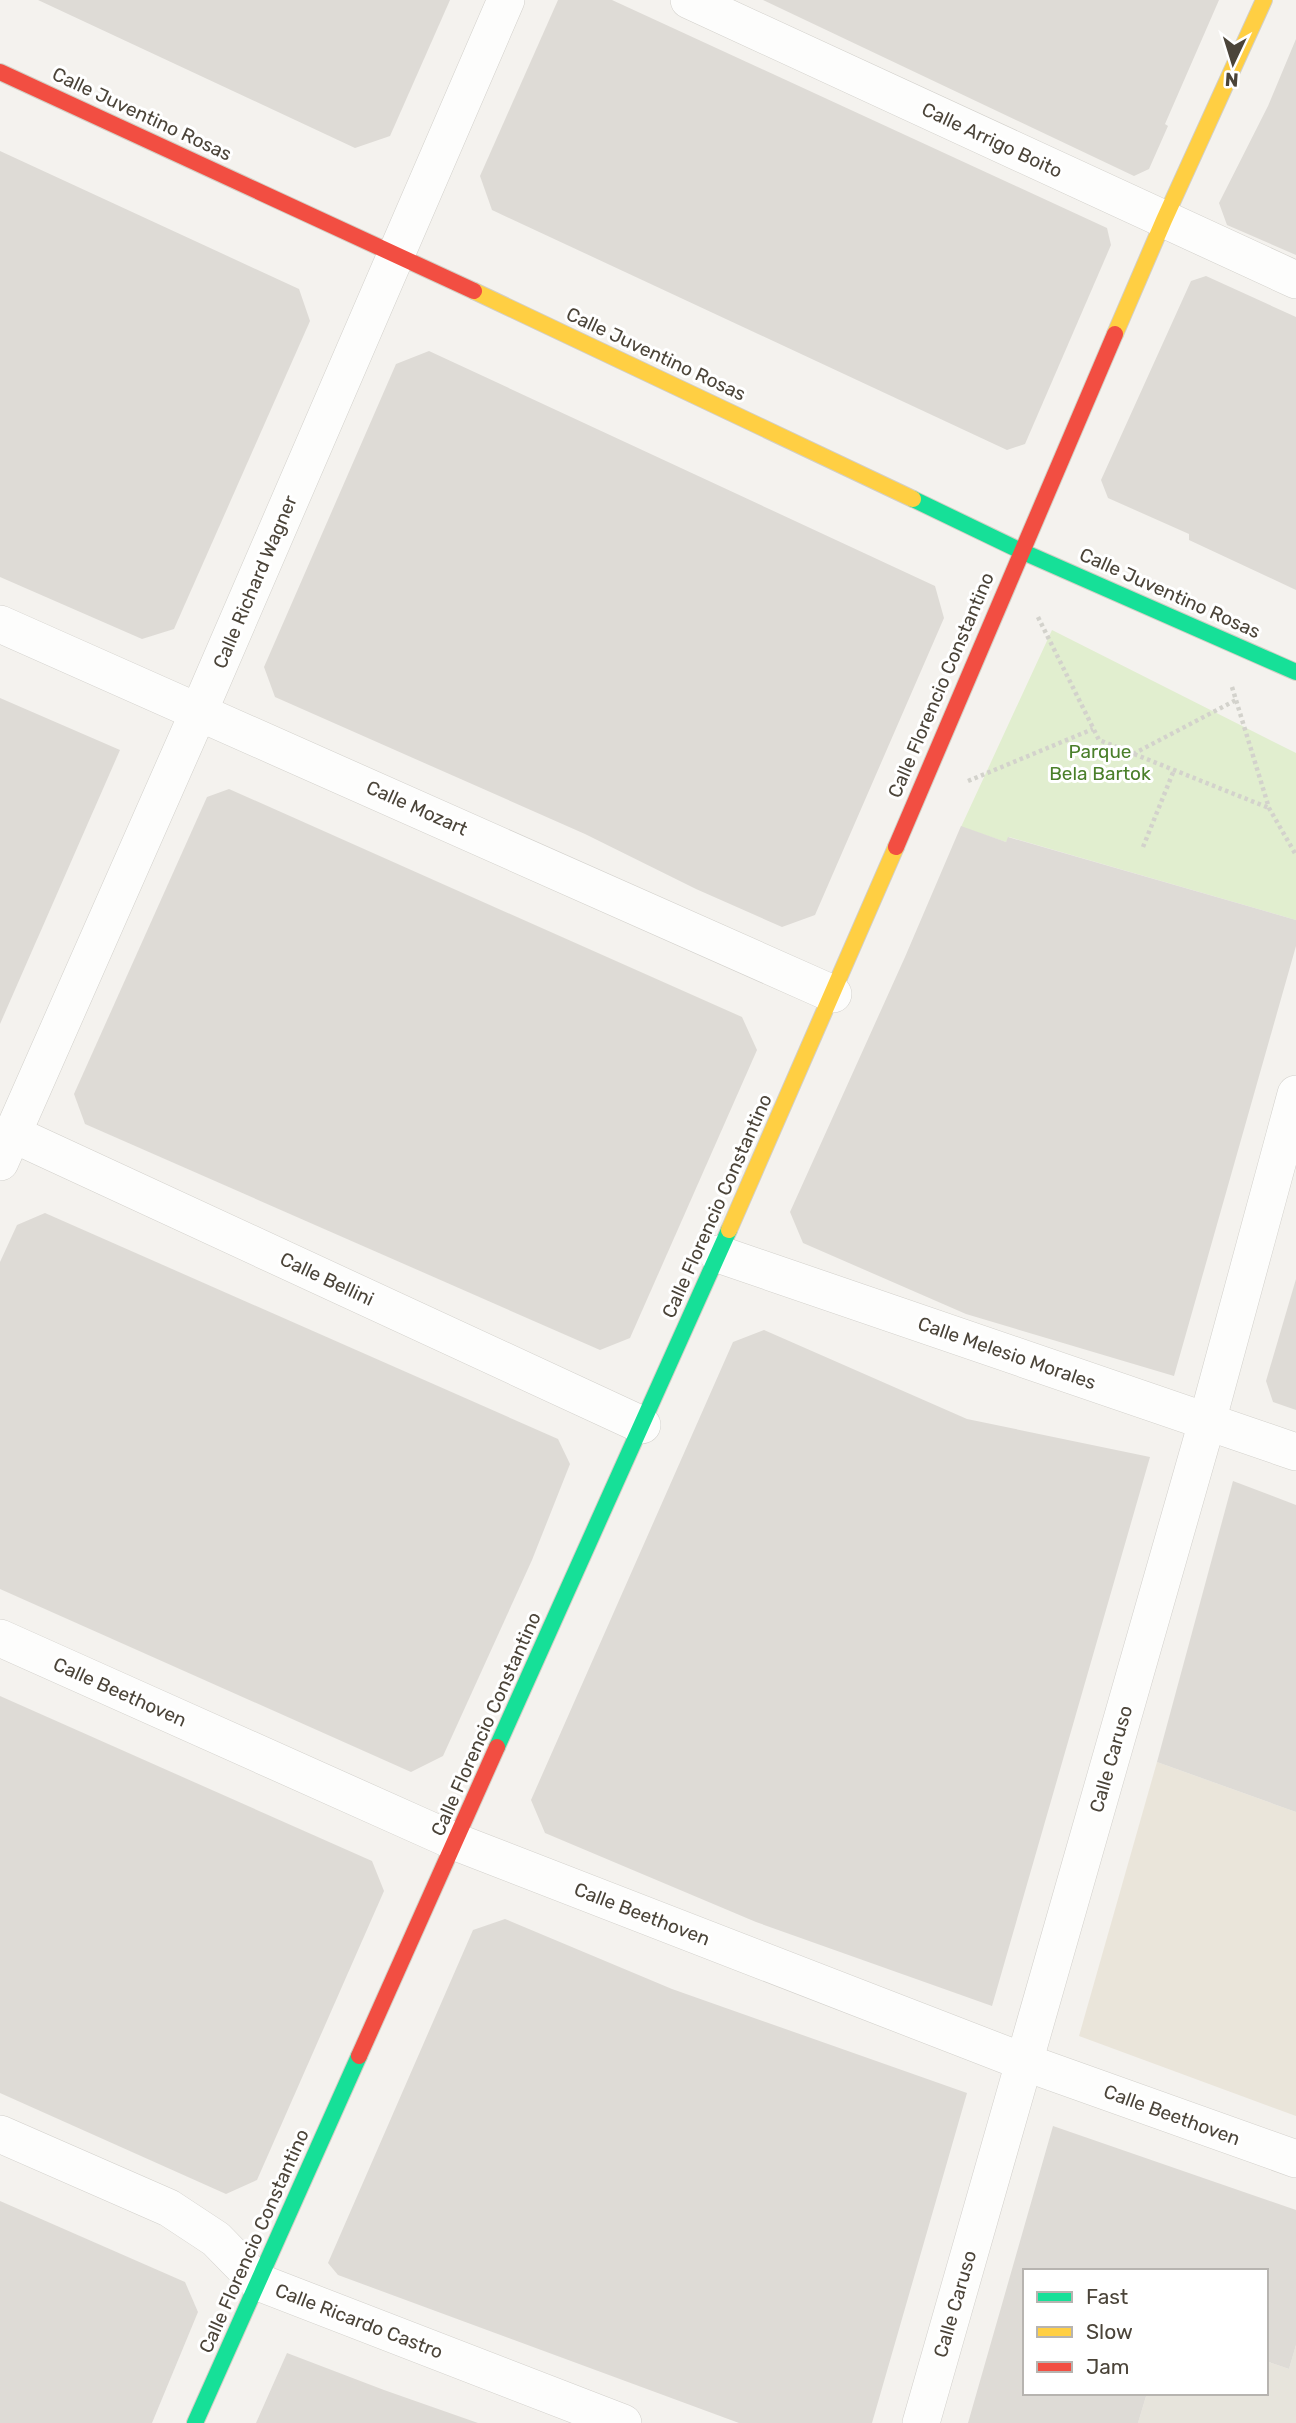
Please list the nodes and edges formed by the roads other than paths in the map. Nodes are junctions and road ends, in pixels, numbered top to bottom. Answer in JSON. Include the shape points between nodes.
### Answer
{"nodes":[{"id":1,"x":506,"y":0,"type":"edge"},
{"id":2,"x":689,"y":0,"type":"edge"},
{"id":3,"x":1264,"y":0,"type":"edge"},
{"id":4,"x":0,"y":72,"type":"edge"},
{"id":5,"x":1164,"y":220,"type":"junction"},
{"id":6,"x":397,"y":254,"type":"junction"},
{"id":7,"x":1296,"y":280,"type":"edge"},
{"id":8,"x":1021,"y":551,"type":"junction"},
{"id":9,"x":0,"y":624,"type":"edge"},
{"id":10,"x":1296,"y":672,"type":"edge"},
{"id":11,"x":199,"y":711,"type":"junction"},
{"id":12,"x":833,"y":994,"type":"junction"},
{"id":13,"x":1296,"y":1094,"type":"edge"},
{"id":14,"x":6,"y":1148,"type":"edge"},
{"id":15,"x":719,"y":1254,"type":"junction"},
{"id":16,"x":1207,"y":1422,"type":"junction"},
{"id":17,"x":642,"y":1425,"type":"junction"},
{"id":18,"x":1296,"y":1452,"type":"edge"},
{"id":19,"x":0,"y":1638,"type":"edge"},
{"id":20,"x":456,"y":1842,"type":"junction"},
{"id":21,"x":1024,"y":2062,"type":"junction"},
{"id":22,"x":0,"y":2134,"type":"edge"},
{"id":23,"x":1296,"y":2159,"type":"edge"},
{"id":24,"x":258,"y":2282,"type":"junction"},
{"id":25,"x":195,"y":2423,"type":"edge"},
{"id":26,"x":623,"y":2423,"type":"edge"},
{"id":27,"x":921,"y":2423,"type":"edge"}],
"edges":[{"from":1,"to":6,"type":"street","name":"Calle Richard Wagner"},
{"from":2,"to":5,"type":"street","name":"Calle Arrigo Boito"},
{"from":3,"to":5,"type":"street","name":"Calle Florencio Constantino"},
{"from":4,"to":6,"type":"street","name":"Calle Juventino Rosas"},
{"from":5,"to":7,"type":"street","name":"Calle Arrigo Boito"},
{"from":5,"to":8,"type":"street","name":"Calle Florencio Constantino"},
{"from":6,"to":8,"type":"street","name":"Calle Juventino Rosas"},
{"from":6,"to":11,"type":"street","name":"Calle Richard Wagner"},
{"from":8,"to":10,"type":"street","name":"Calle Juventino Rosas"},
{"from":8,"to":12,"type":"street","name":"Calle Florencio Constantino"},
{"from":9,"to":11,"type":"street","name":"Calle Mozart"},
{"from":11,"to":12,"type":"street","name":"Calle Mozart"},
{"from":11,"to":14,"type":"street","name":"Calle Richard Wagner"},
{"from":12,"to":15,"type":"street","name":"Calle Florencio Constantino"},
{"from":13,"to":16,"type":"street","name":"Calle Caruso"},
{"from":14,"to":17,"type":"street","name":"Calle Bellini"},
{"from":15,"to":16,"type":"street","name":"Calle Melesio Morales"},
{"from":15,"to":17,"type":"street","name":"Calle Florencio Constantino"},
{"from":16,"to":18,"type":"street","name":"Calle Melesio Morales"},
{"from":16,"to":21,"type":"street","name":"Calle Caruso"},
{"from":17,"to":20,"type":"street","name":"Calle Florencio Constantino"},
{"from":19,"to":20,"type":"street","name":"Calle Beethoven"},
{"from":20,"to":21,"type":"street","name":"Calle Beethoven"},
{"from":20,"to":24,"type":"street","name":"Calle Florencio Constantino"},
{"from":21,"to":23,"type":"street","name":"Calle Beethoven"},
{"from":21,"to":27,"type":"street","name":"Calle Caruso"},
{"from":22,"to":24,"type":"street","name":"Calle Ricardo Castro","via":[[169,2208],[216,2239]]},
{"from":24,"to":25,"type":"street","name":"Calle Florencio Constantino"},
{"from":24,"to":26,"type":"street","name":"Calle Ricardo Castro"}]}
